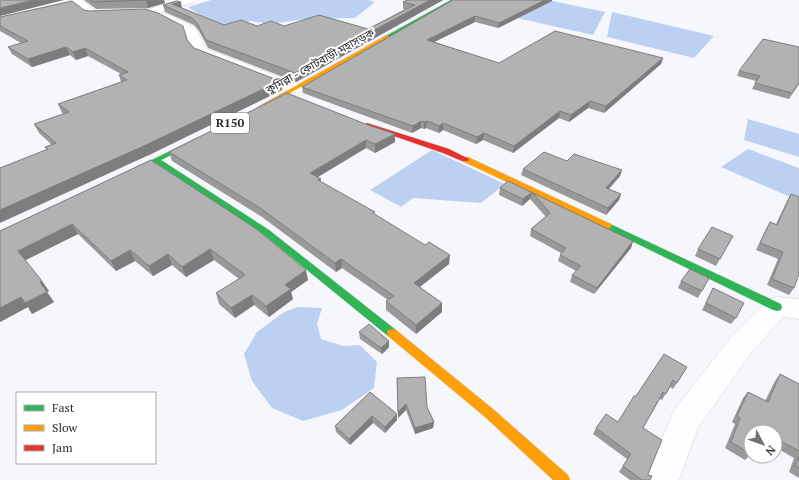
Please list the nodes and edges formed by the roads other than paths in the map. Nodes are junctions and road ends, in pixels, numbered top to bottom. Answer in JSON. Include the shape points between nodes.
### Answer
{"nodes":[{"id":1,"x":191,"y":0,"type":"edge"},
{"id":2,"x":450,"y":1,"type":"edge"},
{"id":3,"x":72,"y":2,"type":"edge"},
{"id":4,"x":148,"y":12,"type":"junction"},
{"id":5,"x":293,"y":93,"type":"junction"},
{"id":6,"x":255,"y":110,"type":"edge"},
{"id":7,"x":360,"y":123,"type":"edge"},
{"id":8,"x":206,"y":135,"type":"edge"},
{"id":9,"x":156,"y":160,"type":"junction"},
{"id":10,"x":120,"y":177,"type":"edge"},
{"id":11,"x":788,"y":308,"type":"edge"},
{"id":12,"x":563,"y":480,"type":"edge"},
{"id":13,"x":662,"y":480,"type":"edge"}],
"edges":[{"from":1,"to":4,"type":"street"},
{"from":2,"to":5,"type":"street","name":"কুমিল্লা - কোটবাড়ী মহাসড়ক","number":"R150"},
{"from":3,"to":4,"type":"street","via":[[92,14]]},
{"from":4,"to":5,"type":"street","via":[[165,17],[191,31],[197,47],[202,52]]},
{"from":5,"to":6,"type":"street","name":"কুমিল্লা - কোটবাড়ী মহাসড়ক","number":"R150"},
{"from":7,"to":11,"type":"street","via":[[446,151],[493,171],[570,209]]},
{"from":8,"to":9,"type":"street","number":"R150"},
{"from":9,"to":10,"type":"street","number":"R150"},
{"from":9,"to":12,"type":"street","via":[[266,232],[489,413]]},
{"from":11,"to":13,"type":"street","via":[[741,345],[685,420]]}]}
